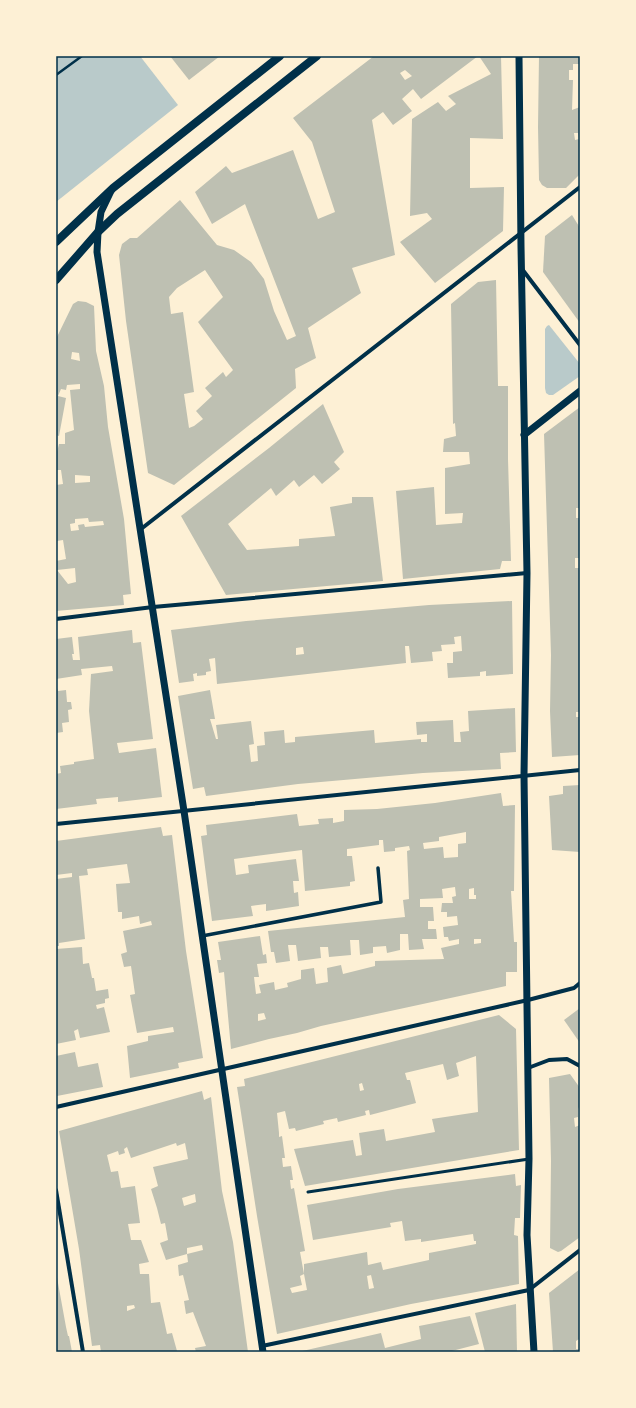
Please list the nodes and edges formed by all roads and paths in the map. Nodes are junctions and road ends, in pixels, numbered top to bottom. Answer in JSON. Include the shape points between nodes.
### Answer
{"nodes":[{"id":1,"x":82,"y":56,"type":"edge"},
{"id":2,"x":280,"y":56,"type":"edge"},
{"id":3,"x":316,"y":56,"type":"edge"},
{"id":4,"x":519,"y":56,"type":"edge"},
{"id":5,"x":56,"y":75,"type":"edge"},
{"id":6,"x":580,"y":187,"type":"edge"},
{"id":7,"x":113,"y":188,"type":"junction"},
{"id":8,"x":98,"y":232,"type":"junction"},
{"id":9,"x":521,"y":233,"type":"junction"},
{"id":10,"x":56,"y":242,"type":"edge"},
{"id":11,"x":521,"y":269,"type":"junction"},
{"id":12,"x":56,"y":280,"type":"edge"},
{"id":13,"x":580,"y":345,"type":"edge"},
{"id":14,"x":580,"y":391,"type":"edge"},
{"id":15,"x":524,"y":435,"type":"junction"},
{"id":16,"x":141,"y":529,"type":"junction"},
{"id":17,"x":527,"y":573,"type":"junction"},
{"id":18,"x":153,"y":606,"type":"junction"},
{"id":19,"x":56,"y":619,"type":"edge"},
{"id":20,"x":580,"y":770,"type":"edge"},
{"id":21,"x":524,"y":775,"type":"junction"},
{"id":22,"x":184,"y":811,"type":"junction"},
{"id":23,"x":56,"y":824,"type":"edge"},
{"id":24,"x":378,"y":868,"type":"dead end"},
{"id":25,"x":202,"y":936,"type":"junction"},
{"id":26,"x":580,"y":983,"type":"edge"},
{"id":27,"x":528,"y":1000,"type":"junction"},
{"id":28,"x":580,"y":1066,"type":"edge"},
{"id":29,"x":528,"y":1069,"type":"junction"},
{"id":30,"x":222,"y":1070,"type":"junction"},
{"id":31,"x":56,"y":1107,"type":"edge"},
{"id":32,"x":529,"y":1159,"type":"junction"},
{"id":33,"x":56,"y":1190,"type":"edge"},
{"id":34,"x":308,"y":1192,"type":"dead end"},
{"id":35,"x":580,"y":1250,"type":"edge"},
{"id":36,"x":529,"y":1290,"type":"junction"},
{"id":37,"x":262,"y":1349,"type":"edge"},
{"id":38,"x":83,"y":1352,"type":"edge"},
{"id":39,"x":534,"y":1352,"type":"edge"}],
"edges":[{"from":1,"to":5,"type":"path"},
{"from":2,"to":7,"type":"main road"},
{"from":3,"to":8,"type":"main road"},
{"from":4,"to":9,"type":"street"},
{"from":6,"to":9,"type":"street"},
{"from":7,"to":8,"type":"street","via":[[101,212]]},
{"from":7,"to":10,"type":"main road"},
{"from":8,"to":12,"type":"main road"},
{"from":8,"to":16,"type":"street","via":[[97,252]]},
{"from":9,"to":11,"type":"street"},
{"from":9,"to":16,"type":"street"},
{"from":11,"to":13,"type":"street"},
{"from":11,"to":15,"type":"street"},
{"from":14,"to":15,"type":"street"},
{"from":15,"to":17,"type":"street"},
{"from":16,"to":18,"type":"street"},
{"from":17,"to":18,"type":"street"},
{"from":17,"to":21,"type":"street"},
{"from":18,"to":19,"type":"street"},
{"from":18,"to":22,"type":"street"},
{"from":20,"to":21,"type":"street"},
{"from":21,"to":22,"type":"street"},
{"from":21,"to":27,"type":"street"},
{"from":22,"to":23,"type":"street"},
{"from":22,"to":25,"type":"street"},
{"from":24,"to":25,"type":"street","via":[[381,902]]},
{"from":25,"to":30,"type":"street"},
{"from":26,"to":27,"type":"street","via":[[574,988]]},
{"from":27,"to":29,"type":"street"},
{"from":27,"to":30,"type":"street"},
{"from":28,"to":29,"type":"street","via":[[567,1059],[549,1060]]},
{"from":29,"to":32,"type":"street"},
{"from":30,"to":31,"type":"street"},
{"from":30,"to":37,"type":"street"},
{"from":32,"to":34,"type":"lane"},
{"from":32,"to":36,"type":"street"},
{"from":33,"to":38,"type":"street"},
{"from":35,"to":36,"type":"street"},
{"from":36,"to":37,"type":"street"},
{"from":36,"to":39,"type":"street"}]}
